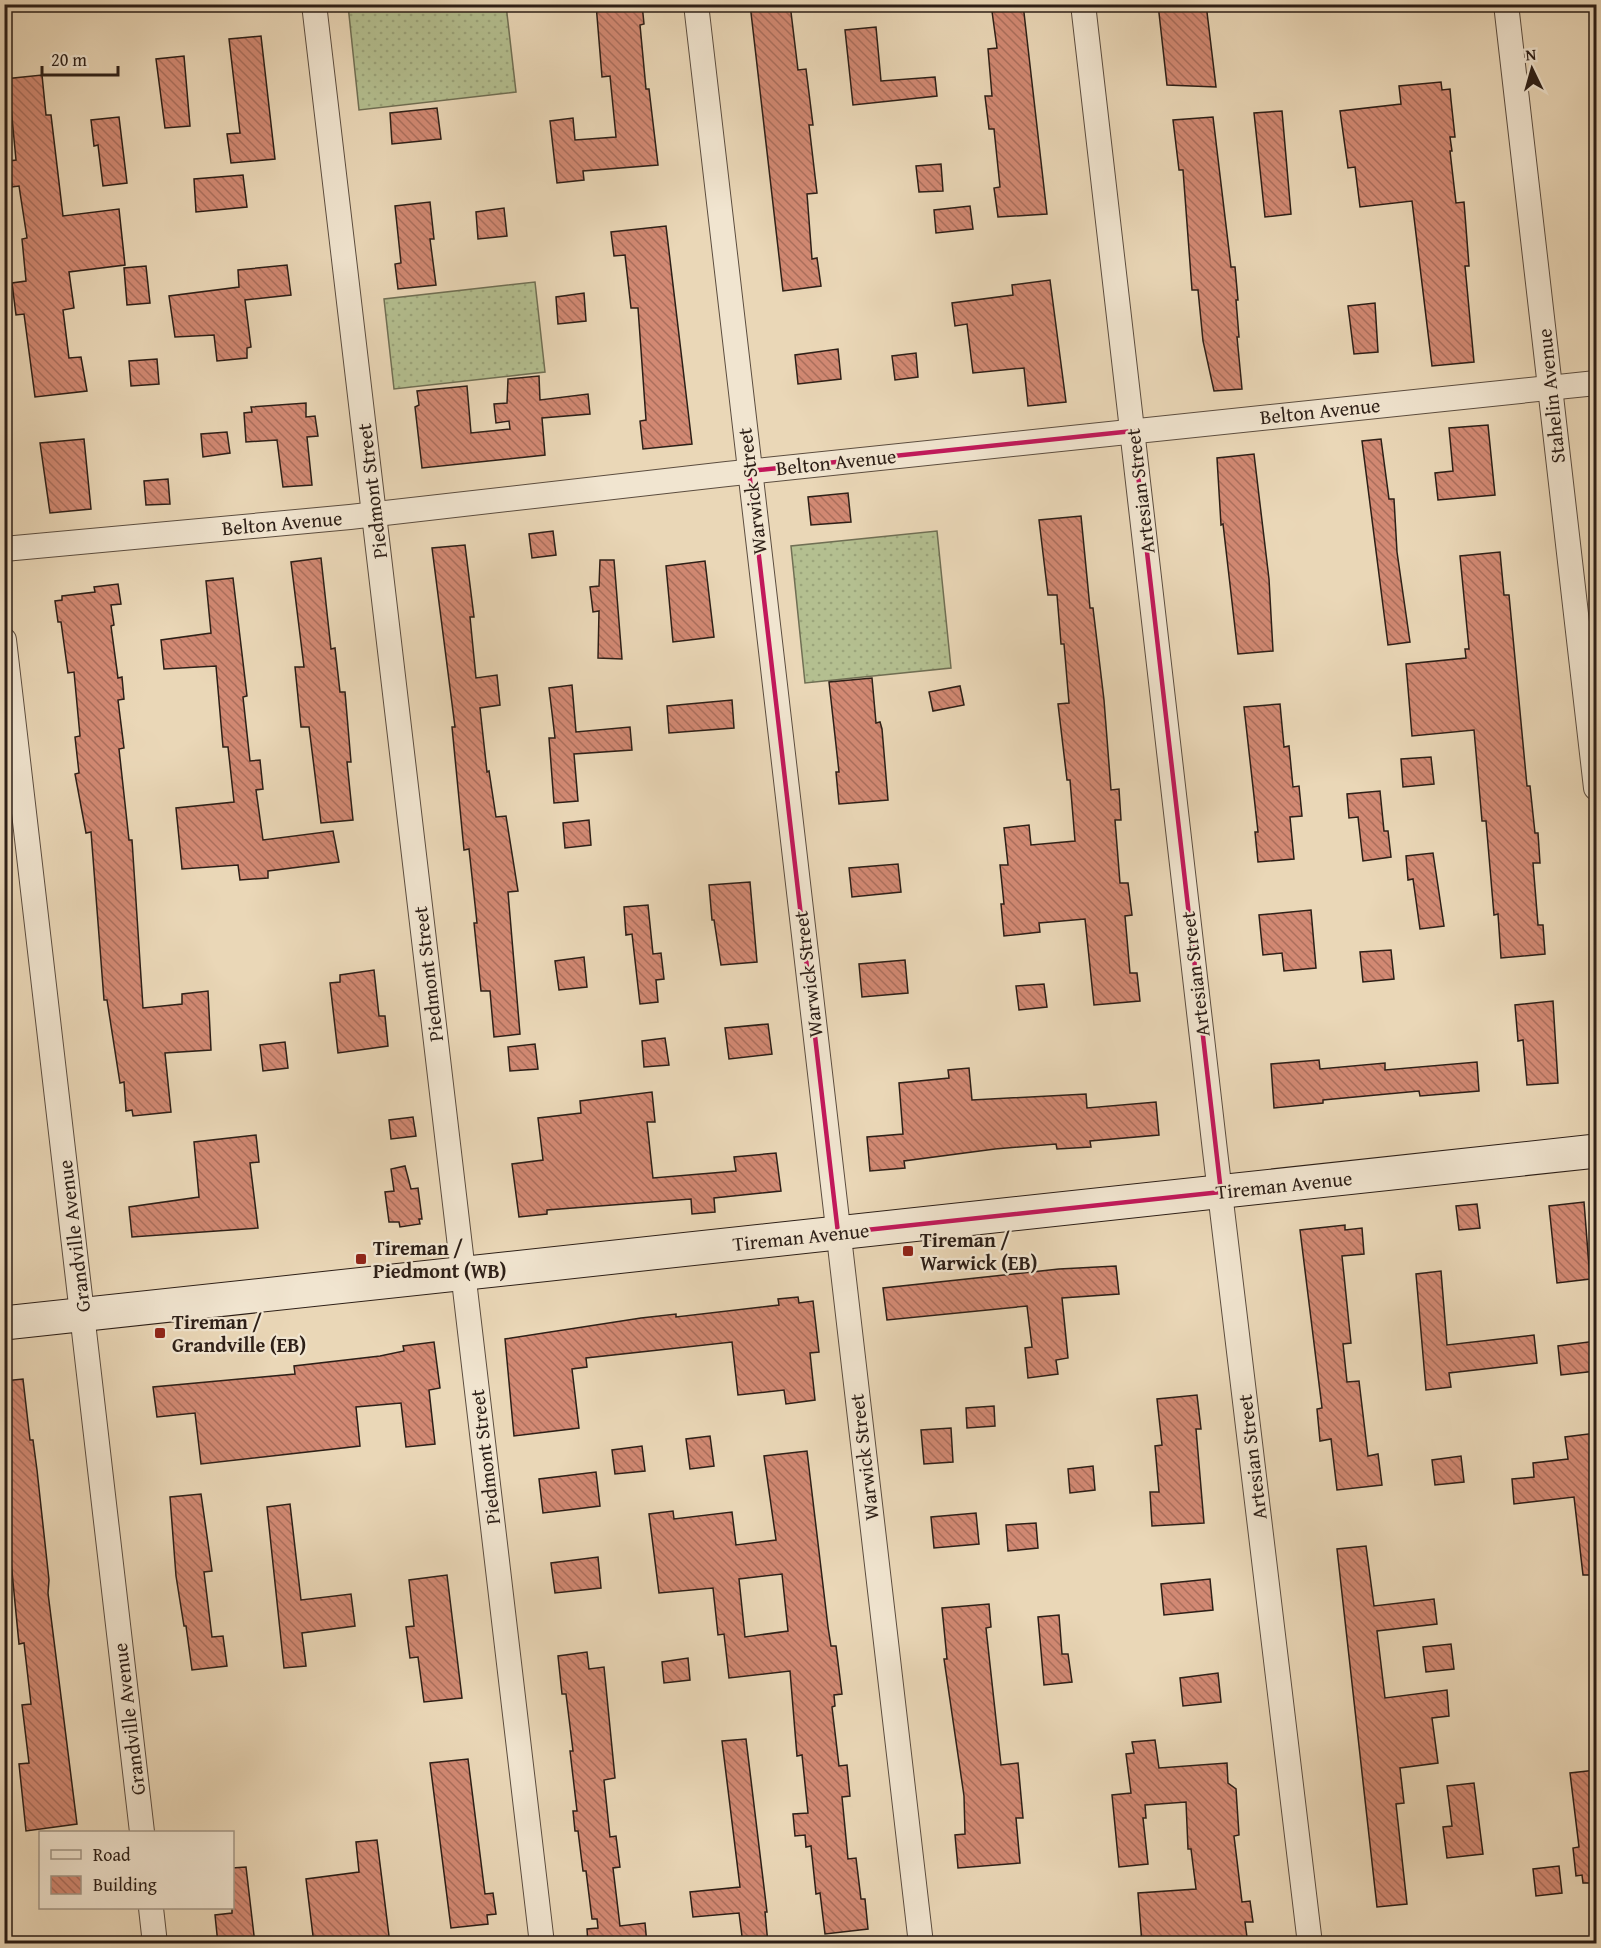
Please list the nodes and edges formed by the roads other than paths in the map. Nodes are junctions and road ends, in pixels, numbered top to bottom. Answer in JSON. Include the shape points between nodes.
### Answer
{"nodes":[{"id":1,"x":314,"y":4,"type":"edge"},
{"id":2,"x":696,"y":4,"type":"edge"},
{"id":3,"x":1083,"y":4,"type":"edge"},
{"id":4,"x":1506,"y":4,"type":"edge"},
{"id":5,"x":1596,"y":383,"type":"edge"},
{"id":6,"x":1550,"y":388,"type":"junction"},
{"id":7,"x":1133,"y":431,"type":"junction"},
{"id":8,"x":749,"y":471,"type":"junction"},
{"id":9,"x":375,"y":514,"type":"junction"},
{"id":10,"x":4,"y":549,"type":"edge"},
{"id":11,"x":4,"y":640,"type":"edge"},
{"id":12,"x":1596,"y":788,"type":"edge"},
{"id":13,"x":1596,"y":1151,"type":"edge"},
{"id":14,"x":1221,"y":1192,"type":"junction"},
{"id":15,"x":837,"y":1233,"type":"junction"},
{"id":16,"x":464,"y":1273,"type":"junction"},
{"id":17,"x":83,"y":1315,"type":"junction"},
{"id":18,"x":4,"y":1323,"type":"edge"},
{"id":19,"x":142,"y":1831,"type":"edge"},
{"id":20,"x":151,"y":1909,"type":"edge"},
{"id":21,"x":155,"y":1944,"type":"edge"},
{"id":22,"x":542,"y":1944,"type":"edge"},
{"id":23,"x":921,"y":1944,"type":"edge"},
{"id":24,"x":1310,"y":1944,"type":"edge"}],
"edges":[{"from":1,"to":9,"type":"street","name":"Piedmont Street"},
{"from":2,"to":8,"type":"street","name":"Warwick Street"},
{"from":3,"to":7,"type":"street","name":"Artesian Street"},
{"from":4,"to":6,"type":"street","name":"Stahelin Avenue"},
{"from":5,"to":6,"type":"street","name":"Belton Avenue"},
{"from":6,"to":7,"type":"street","name":"Belton Avenue"},
{"from":6,"to":12,"type":"street","name":"Stahelin Avenue"},
{"from":7,"to":8,"type":"street","name":"Belton Avenue"},
{"from":7,"to":14,"type":"street","name":"Artesian Street"},
{"from":8,"to":9,"type":"street","name":"Belton Avenue"},
{"from":8,"to":15,"type":"street","name":"Warwick Street"},
{"from":9,"to":10,"type":"street","name":"Belton Avenue"},
{"from":9,"to":16,"type":"street","name":"Piedmont Street"},
{"from":11,"to":17,"type":"street","name":"Grandville Avenue"},
{"from":13,"to":14,"type":"street","name":"Tireman Avenue"},
{"from":14,"to":15,"type":"street","name":"Tireman Avenue"},
{"from":14,"to":24,"type":"street","name":"Artesian Street"},
{"from":15,"to":16,"type":"street","name":"Tireman Avenue"},
{"from":15,"to":23,"type":"street","name":"Warwick Street"},
{"from":16,"to":17,"type":"street","name":"Tireman Avenue"},
{"from":16,"to":22,"type":"street","name":"Piedmont Street"},
{"from":17,"to":18,"type":"street","name":"Tireman Avenue"},
{"from":17,"to":19,"type":"street","name":"Grandville Avenue"},
{"from":20,"to":21,"type":"street"}]}
